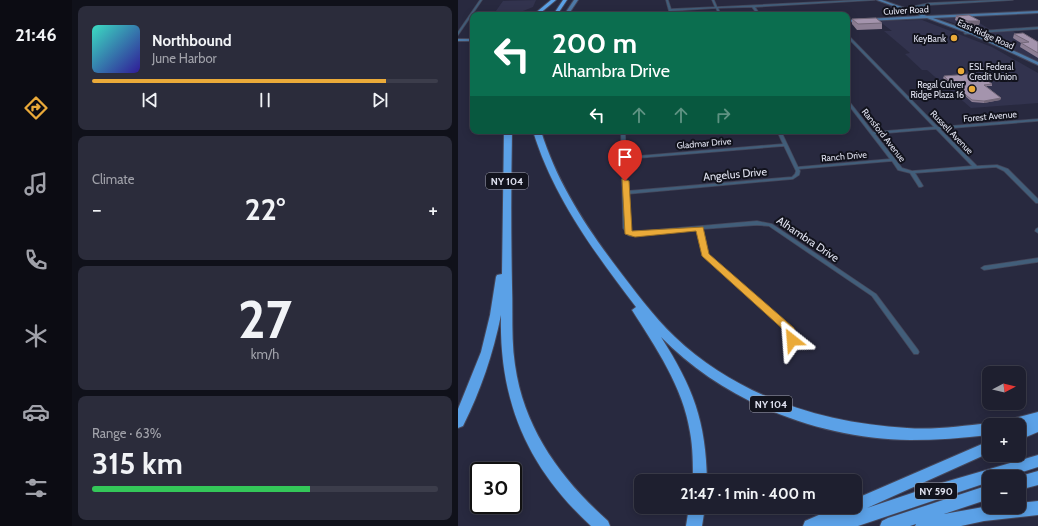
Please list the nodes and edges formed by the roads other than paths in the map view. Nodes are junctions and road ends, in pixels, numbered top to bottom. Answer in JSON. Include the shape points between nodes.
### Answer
{"nodes":[{"id":1,"x":480,"y":0,"type":"edge"},
{"id":2,"x":556,"y":0,"type":"edge"},
{"id":3,"x":566,"y":0,"type":"edge"},
{"id":4,"x":569,"y":0,"type":"edge"},
{"id":5,"x":576,"y":0,"type":"edge"},
{"id":6,"x":667,"y":0,"type":"edge"},
{"id":7,"x":713,"y":0,"type":"edge"},
{"id":8,"x":874,"y":0,"type":"edge"},
{"id":9,"x":879,"y":0,"type":"edge"},
{"id":10,"x":1012,"y":0,"type":"edge"},
{"id":11,"x":753,"y":6,"type":"junction"},
{"id":12,"x":716,"y":8,"type":"junction"},
{"id":13,"x":902,"y":9,"type":"junction"},
{"id":14,"x":670,"y":10,"type":"joint"},
{"id":15,"x":472,"y":12,"type":"edge"},
{"id":16,"x":539,"y":12,"type":"edge"},
{"id":17,"x":547,"y":12,"type":"edge"},
{"id":18,"x":557,"y":12,"type":"edge"},
{"id":19,"x":566,"y":12,"type":"edge"},
{"id":20,"x":567,"y":12,"type":"edge"},
{"id":21,"x":718,"y":12,"type":"edge"},
{"id":22,"x":757,"y":12,"type":"edge"},
{"id":23,"x":1038,"y":12,"type":"edge"},
{"id":24,"x":470,"y":15,"type":"edge"},
{"id":25,"x":926,"y":17,"type":"junction"},
{"id":26,"x":850,"y":21,"type":"edge"},
{"id":27,"x":1038,"y":28,"type":"edge"},
{"id":28,"x":967,"y":33,"type":"junction"},
{"id":29,"x":458,"y":34,"type":"edge"},
{"id":30,"x":850,"y":39,"type":"edge"},
{"id":31,"x":458,"y":40,"type":"edge"},
{"id":32,"x":470,"y":40,"type":"edge"},
{"id":33,"x":1038,"y":64,"type":"edge"},
{"id":34,"x":1038,"y":68,"type":"edge"},
{"id":35,"x":850,"y":105,"type":"edge"},
{"id":36,"x":1038,"y":120,"type":"edge"},
{"id":37,"x":938,"y":128,"type":"junction"},
{"id":38,"x":872,"y":133,"type":"junction"},
{"id":39,"x":508,"y":134,"type":"edge"},
{"id":40,"x":538,"y":134,"type":"edge"},
{"id":41,"x":623,"y":134,"type":"edge"},
{"id":42,"x":780,"y":134,"type":"edge"},
{"id":43,"x":786,"y":145,"type":"junction"},
{"id":44,"x":624,"y":158,"type":"junction"},
{"id":45,"x":892,"y":160,"type":"junction"},
{"id":46,"x":975,"y":167,"type":"junction"},
{"id":47,"x":797,"y":168,"type":"junction"},
{"id":48,"x":912,"y":172,"type":"junction"},
{"id":49,"x":920,"y":186,"type":"dead end"},
{"id":50,"x":625,"y":193,"type":"junction"},
{"id":51,"x":1038,"y":202,"type":"edge"},
{"id":52,"x":700,"y":229,"type":"junction"},
{"id":53,"x":506,"y":232,"type":"junction"},
{"id":54,"x":1038,"y":260,"type":"edge"},
{"id":55,"x":607,"y":261,"type":"junction"},
{"id":56,"x":984,"y":268,"type":"dead end"},
{"id":57,"x":792,"y":340,"type":"dead end"},
{"id":58,"x":916,"y":352,"type":"dead end"},
{"id":59,"x":1038,"y":417,"type":"edge"},
{"id":60,"x":1026,"y":420,"type":"edge"},
{"id":61,"x":458,"y":422,"type":"edge"},
{"id":62,"x":1038,"y":426,"type":"edge"},
{"id":63,"x":982,"y":430,"type":"edge"},
{"id":64,"x":1026,"y":431,"type":"edge"},
{"id":65,"x":982,"y":450,"type":"edge"},
{"id":66,"x":1038,"y":462,"type":"edge"},
{"id":67,"x":700,"y":474,"type":"edge"},
{"id":68,"x":1038,"y":478,"type":"edge"},
{"id":69,"x":1026,"y":481,"type":"edge"},
{"id":70,"x":982,"y":494,"type":"edge"},
{"id":71,"x":862,"y":503,"type":"edge"},
{"id":72,"x":1038,"y":508,"type":"edge"},
{"id":73,"x":697,"y":514,"type":"edge"},
{"id":74,"x":838,"y":514,"type":"edge"},
{"id":75,"x":602,"y":526,"type":"edge"},
{"id":76,"x":694,"y":526,"type":"edge"},
{"id":77,"x":811,"y":526,"type":"edge"},
{"id":78,"x":836,"y":526,"type":"edge"},
{"id":79,"x":888,"y":526,"type":"edge"},
{"id":80,"x":923,"y":526,"type":"edge"}],
"edges":[{"from":1,"to":15,"type":"street"},
{"from":2,"to":16,"type":"highway"},
{"from":2,"to":17,"type":"highway"},
{"from":3,"to":18,"type":"highway"},
{"from":4,"to":19,"type":"highway"},
{"from":5,"to":20,"type":"main road"},
{"from":6,"to":14,"type":"street"},
{"from":7,"to":12,"type":"street"},
{"from":8,"to":11,"type":"street"},
{"from":9,"to":13,"type":"main road","name":"East Ridge Road"},
{"from":10,"to":13,"type":"street","via":[[931,4]]},
{"from":11,"to":12,"type":"street"},
{"from":11,"to":22,"type":"street"},
{"from":12,"to":14,"type":"street"},
{"from":12,"to":21,"type":"street"},
{"from":13,"to":25,"type":"main road","name":"East Ridge Road"},
{"from":23,"to":25,"type":"main road","name":"Culver Road"},
{"from":24,"to":29,"type":"street"},
{"from":25,"to":26,"type":"main road","name":"Culver Road"},
{"from":25,"to":28,"type":"main road","name":"East Ridge Road"},
{"from":27,"to":28,"type":"street"},
{"from":28,"to":33,"type":"main road","name":"East Ridge Road"},
{"from":28,"to":34,"type":"main road","name":"East Ridge Road"},
{"from":30,"to":37,"type":"street","name":"Russell Avenue"},
{"from":31,"to":32,"type":"main road"},
{"from":35,"to":38,"type":"street","name":"Ransford Avenue"},
{"from":36,"to":37,"type":"street","name":"Forest Avenue"},
{"from":37,"to":38,"type":"street","name":"Forest Avenue"},
{"from":37,"to":46,"type":"street","name":"Russell Avenue"},
{"from":38,"to":45,"type":"street","name":"Ransford Avenue"},
{"from":39,"to":53,"type":"highway","number":"NY 104"},
{"from":40,"to":55,"type":"highway","number":"NY 104","via":[[559,187]]},
{"from":41,"to":44,"type":"street"},
{"from":42,"to":43,"type":"street"},
{"from":43,"to":44,"type":"street","name":"Gladmar Drive"},
{"from":43,"to":47,"type":"street"},
{"from":44,"to":50,"type":"street"},
{"from":45,"to":47,"type":"street","name":"Ranch Drive"},
{"from":45,"to":48,"type":"street","name":"Ransford Avenue","via":[[900,169]]},
{"from":46,"to":48,"type":"street","name":"Ransford Avenue"},
{"from":46,"to":51,"type":"street","name":"Russell Avenue","via":[[1002,168]]},
{"from":47,"to":50,"type":"street","name":"Angelus Drive","via":[[797,175],[789,179]]},
{"from":48,"to":49,"type":"street","name":"Ransford Avenue"},
{"from":50,"to":52,"type":"street","name":"Alhambra Drive","via":[[626,231],[630,234]]},
{"from":52,"to":57,"type":"street","via":[[705,254],[791,330]]},
{"from":52,"to":58,"type":"street","name":"Alhambra Drive","via":[[757,223],[770,225],[874,295]]},
{"from":53,"to":61,"type":"highway","via":[[494,329],[482,369]]},
{"from":53,"to":75,"type":"highway","number":"NY 104","via":[[509,366],[518,408],[533,441],[554,475],[578,504]]},
{"from":54,"to":56,"type":"street"},
{"from":55,"to":63,"type":"highway","number":"NY 104","via":[[643,309],[674,343],[720,379],[758,399],[818,420],[866,430],[932,434]]},
{"from":55,"to":67,"type":"highway","via":[[685,389],[697,432]]},
{"from":59,"to":60,"type":"highway"},
{"from":62,"to":64,"type":"highway"},
{"from":65,"to":71,"type":"highway"},
{"from":66,"to":78,"type":"highway","number":"NY 590","via":[[945,489]]},
{"from":68,"to":69,"type":"highway"},
{"from":70,"to":79,"type":"highway","number":"NY 590"},
{"from":72,"to":80,"type":"highway","via":[[984,514]]},
{"from":73,"to":76,"type":"highway"},
{"from":74,"to":77,"type":"highway"}]}
